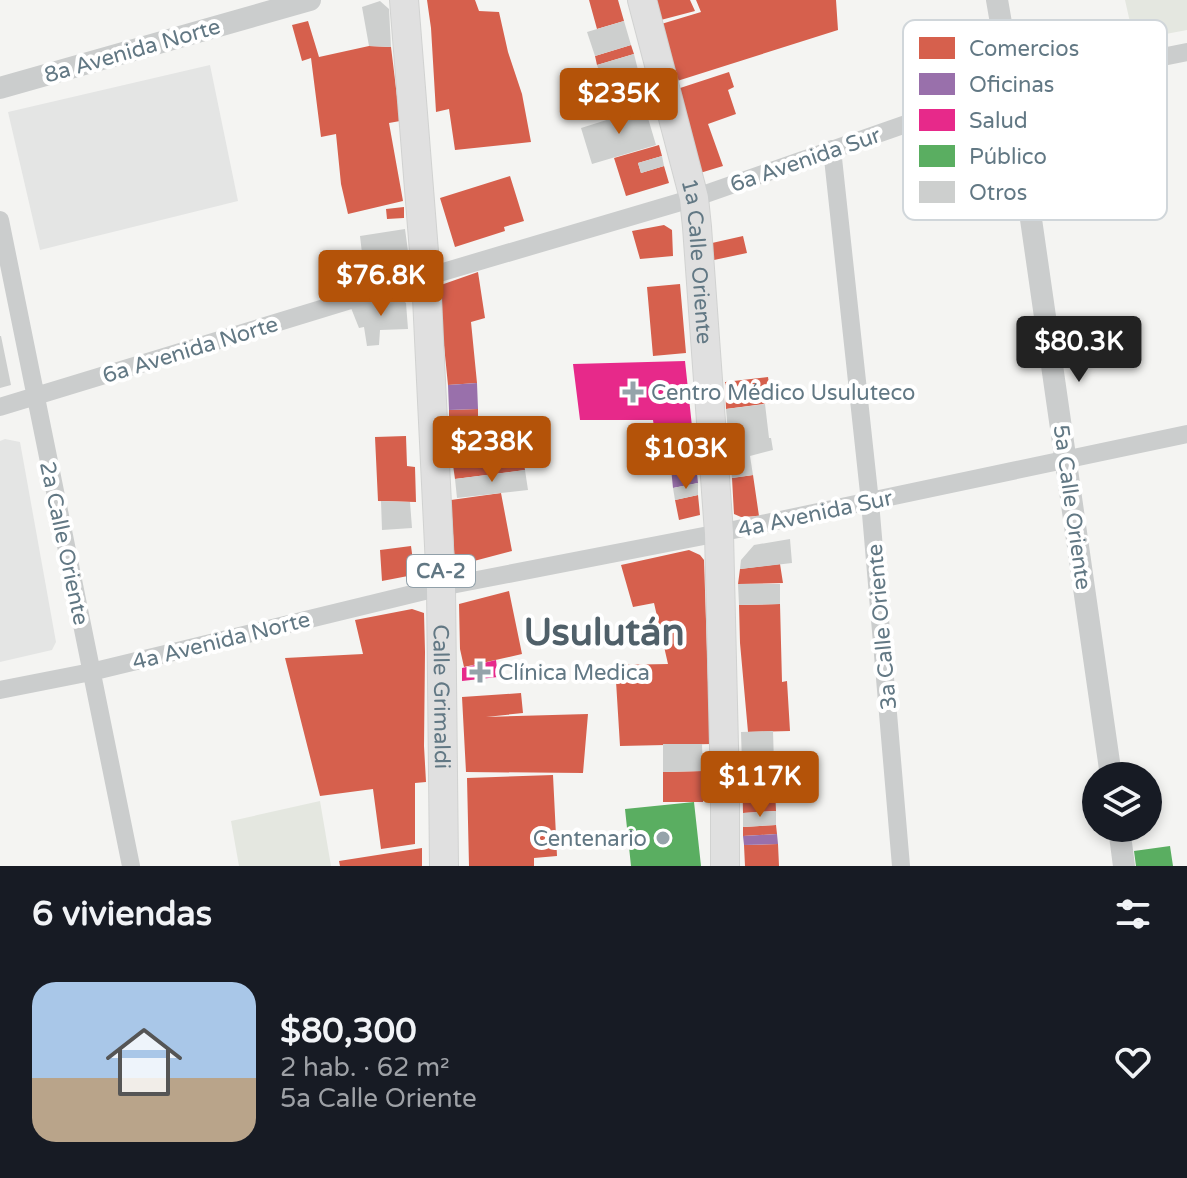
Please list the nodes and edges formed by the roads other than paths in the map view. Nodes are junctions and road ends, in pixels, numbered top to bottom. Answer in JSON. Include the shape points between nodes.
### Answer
{"nodes":[{"id":1,"x":310,"y":0,"type":"edge"},
{"id":2,"x":404,"y":0,"type":"edge"},
{"id":3,"x":642,"y":0,"type":"edge"},
{"id":4,"x":997,"y":0,"type":"edge"},
{"id":5,"x":1000,"y":20,"type":"edge"},
{"id":6,"x":1187,"y":52,"type":"edge"},
{"id":7,"x":1167,"y":56,"type":"edge"},
{"id":8,"x":0,"y":88,"type":"edge"},
{"id":9,"x":903,"y":125,"type":"edge"},
{"id":10,"x":832,"y":149,"type":"junction"},
{"id":11,"x":694,"y":198,"type":"junction"},
{"id":12,"x":0,"y":220,"type":"edge"},
{"id":13,"x":1031,"y":220,"type":"edge"},
{"id":14,"x":426,"y":277,"type":"junction"},
{"id":15,"x":34,"y":397,"type":"junction"},
{"id":16,"x":0,"y":407,"type":"edge"},
{"id":17,"x":1187,"y":434,"type":"edge"},
{"id":18,"x":1066,"y":459,"type":"junction"},
{"id":19,"x":870,"y":502,"type":"junction"},
{"id":20,"x":719,"y":533,"type":"junction"},
{"id":21,"x":441,"y":587,"type":"junction"},
{"id":22,"x":91,"y":672,"type":"junction"},
{"id":23,"x":0,"y":690,"type":"edge"},
{"id":24,"x":1109,"y":762,"type":"edge"},
{"id":25,"x":1121,"y":842,"type":"edge"},
{"id":26,"x":131,"y":866,"type":"edge"},
{"id":27,"x":444,"y":866,"type":"edge"},
{"id":28,"x":725,"y":866,"type":"edge"},
{"id":29,"x":901,"y":866,"type":"edge"},
{"id":30,"x":1124,"y":866,"type":"edge"}],
"edges":[{"from":1,"to":8,"type":"street","name":"8a Avenida Norte"},
{"from":2,"to":14,"type":"main road","name":"Calle Grimaldi","number":"CA-2"},
{"from":3,"to":11,"type":"main road","name":"1a Calle Oriente"},
{"from":4,"to":5,"type":"street","name":"5a Calle Oriente"},
{"from":6,"to":7,"type":"street","name":"6a Avenida Sur"},
{"from":9,"to":10,"type":"street","name":"6a Avenida Sur"},
{"from":10,"to":11,"type":"street","name":"6a Avenida Sur"},
{"from":10,"to":19,"type":"street","name":"3a Calle Oriente"},
{"from":11,"to":14,"type":"street","name":"6a Avenida Sur"},
{"from":11,"to":20,"type":"main road","name":"1a Calle Oriente"},
{"from":12,"to":15,"type":"street","name":"2a Calle Oriente"},
{"from":13,"to":18,"type":"street","name":"5a Calle Oriente"},
{"from":14,"to":15,"type":"street","name":"6a Avenida Norte"},
{"from":14,"to":21,"type":"main road","name":"Calle Grimaldi","number":"CA-2"},
{"from":15,"to":16,"type":"street","name":"6a Avenida Norte"},
{"from":15,"to":22,"type":"street","name":"2a Calle Oriente"},
{"from":17,"to":18,"type":"street","name":"4a Avenida Sur"},
{"from":18,"to":19,"type":"street","name":"4a Avenida Sur"},
{"from":18,"to":24,"type":"street","name":"5a Calle Oriente"},
{"from":19,"to":20,"type":"street","name":"4a Avenida Sur"},
{"from":19,"to":29,"type":"street","name":"3a Calle Oriente"},
{"from":20,"to":21,"type":"street","name":"4a Avenida Sur"},
{"from":20,"to":28,"type":"main road","name":"1a Calle Oriente"},
{"from":21,"to":22,"type":"street","name":"4a Avenida Norte"},
{"from":21,"to":27,"type":"main road","name":"Calle Grimaldi","number":"CA-2"},
{"from":22,"to":23,"type":"street","name":"4a Avenida Norte"},
{"from":22,"to":26,"type":"street","name":"2a Calle Oriente"},
{"from":25,"to":30,"type":"street"}]}
